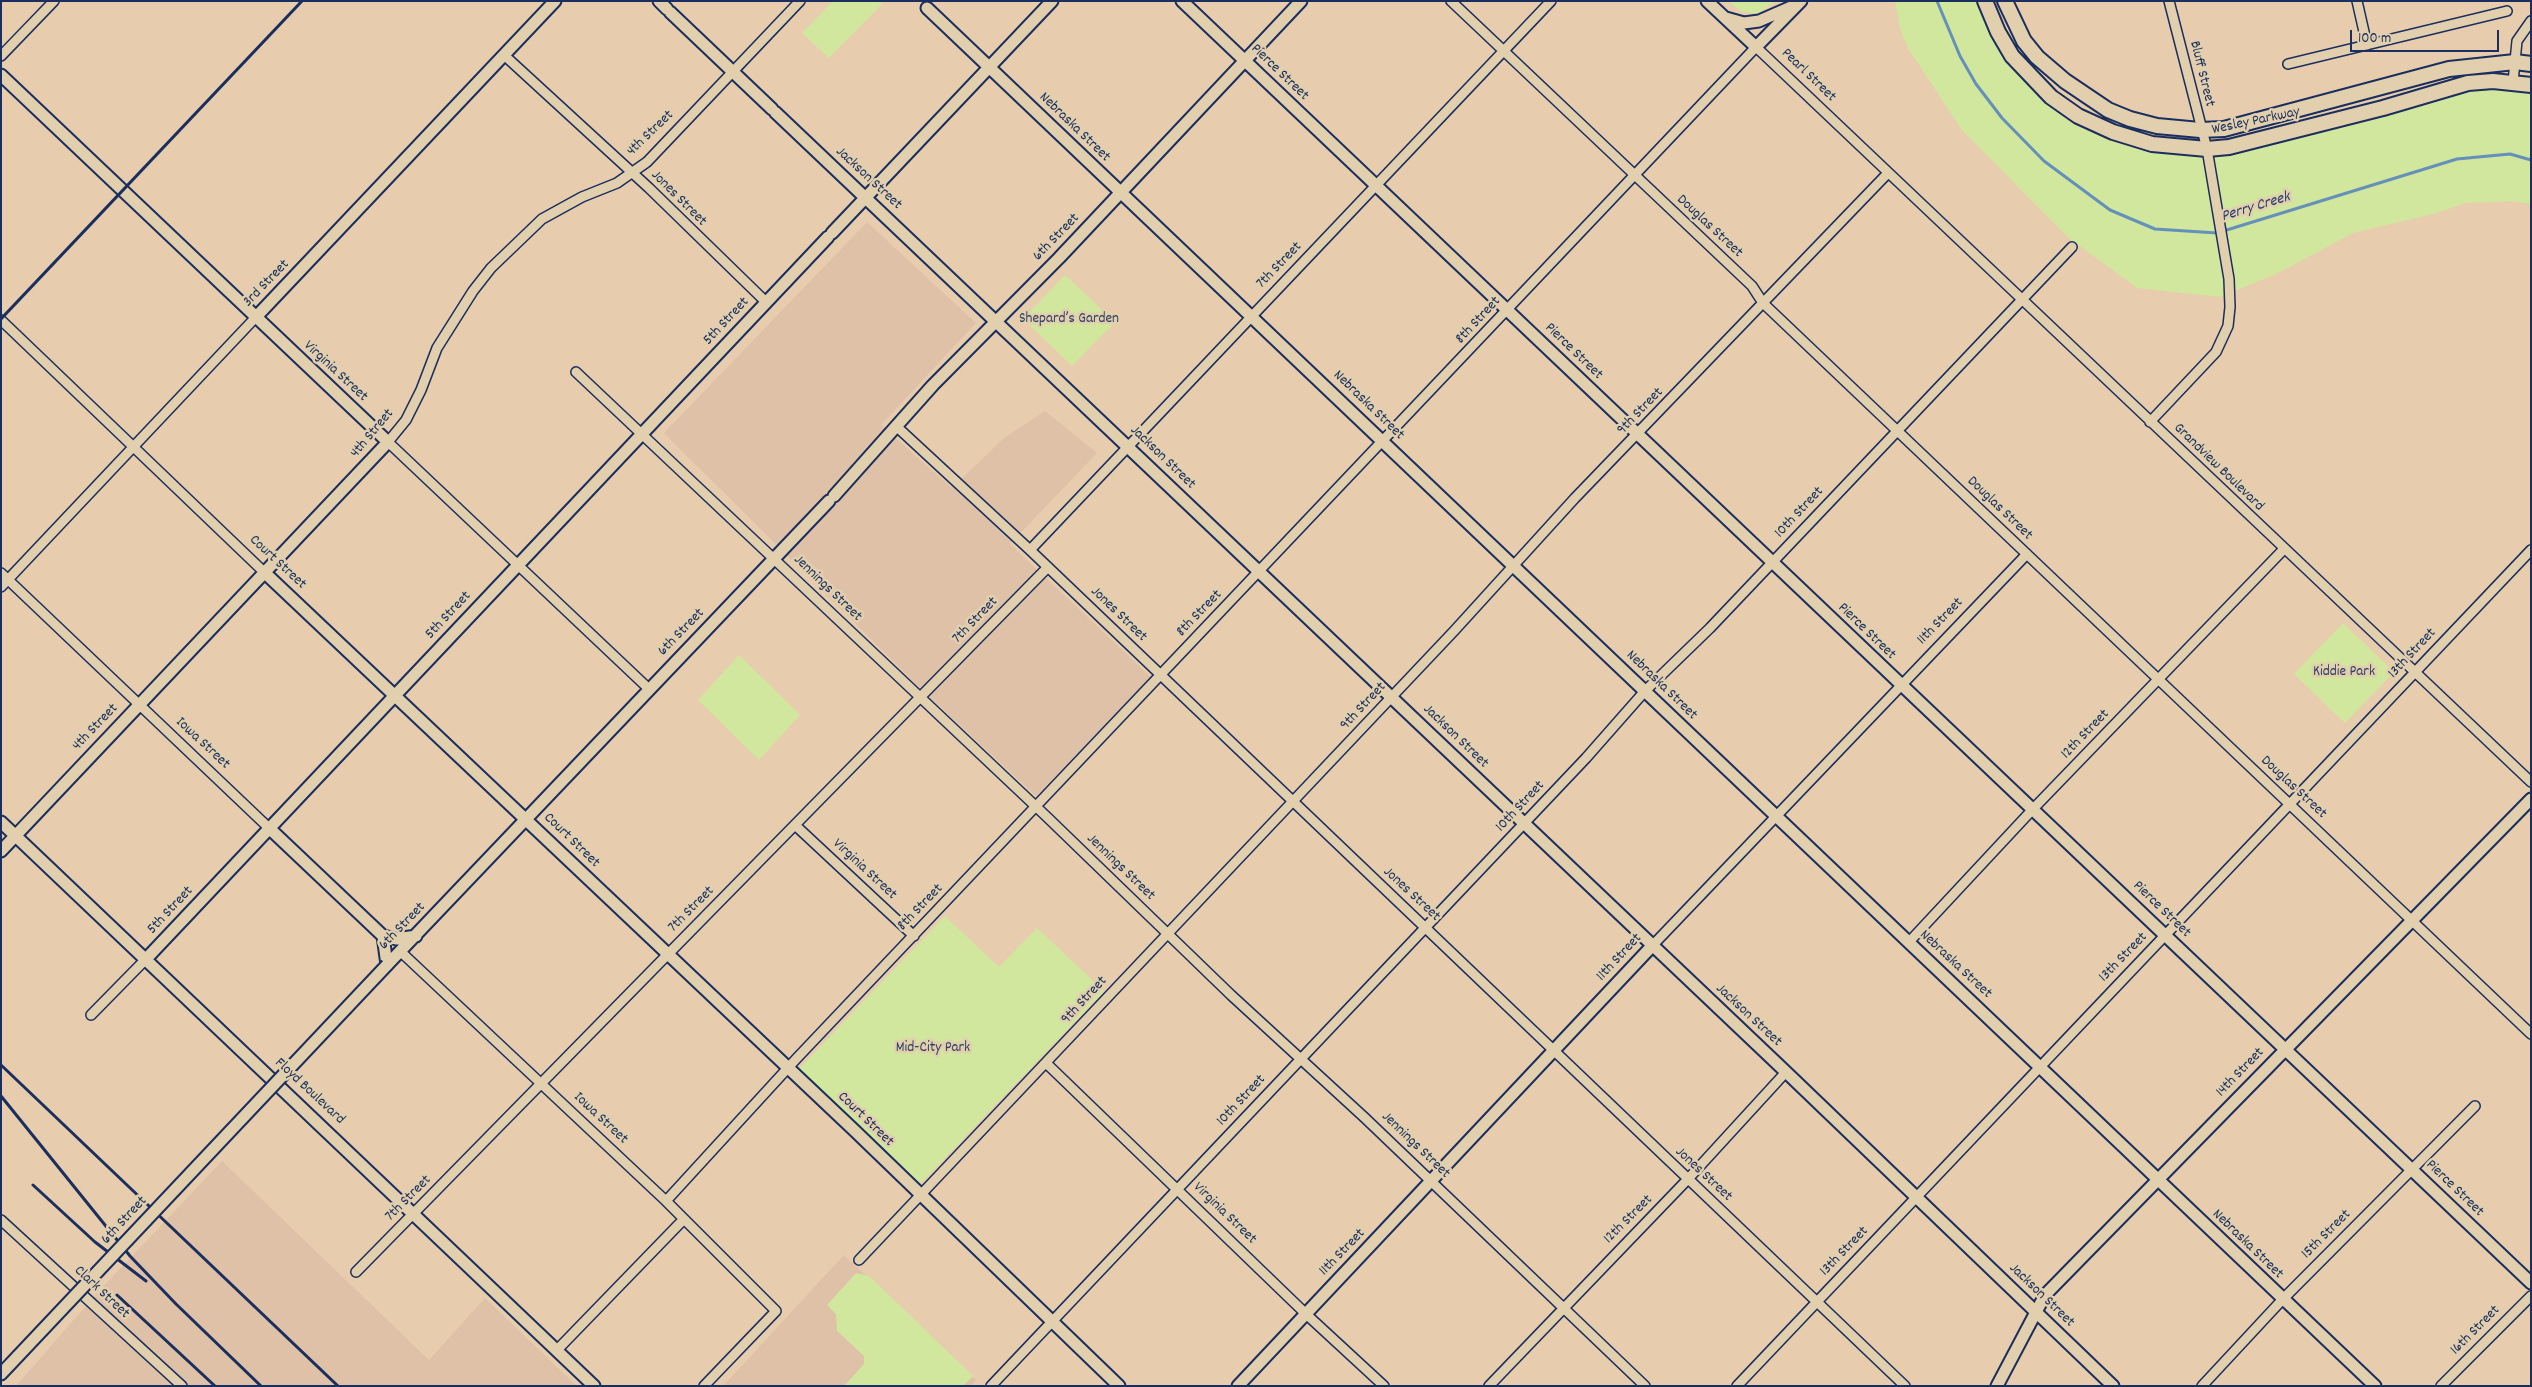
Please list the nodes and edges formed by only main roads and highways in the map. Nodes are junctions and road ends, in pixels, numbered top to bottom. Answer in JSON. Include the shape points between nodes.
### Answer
{"nodes":[{"id":1,"x":555,"y":1,"type":"edge"},
{"id":2,"x":1052,"y":1,"type":"edge"},
{"id":3,"x":1182,"y":1,"type":"edge"},
{"id":4,"x":1301,"y":1,"type":"edge"},
{"id":5,"x":1707,"y":1,"type":"edge"},
{"id":6,"x":1985,"y":1,"type":"edge"},
{"id":7,"x":2005,"y":1,"type":"edge"},
{"id":8,"x":1799,"y":2,"type":"edge"},
{"id":9,"x":923,"y":4,"type":"edge"},
{"id":10,"x":665,"y":7,"type":"edge"},
{"id":11,"x":1724,"y":17,"type":"junction"},
{"id":12,"x":1245,"y":61,"type":"junction"},
{"id":13,"x":2531,"y":64,"type":"edge"},
{"id":14,"x":989,"y":67,"type":"junction"},
{"id":15,"x":1,"y":75,"type":"edge"},
{"id":16,"x":2531,"y":85,"type":"edge"},
{"id":17,"x":1121,"y":192,"type":"junction"},
{"id":18,"x":866,"y":198,"type":"junction"},
{"id":19,"x":256,"y":318,"type":"junction"},
{"id":20,"x":996,"y":322,"type":"junction"},
{"id":21,"x":388,"y":442,"type":"joint"},
{"id":22,"x":264,"y":572,"type":"junction"},
{"id":23,"x":394,"y":696,"type":"junction"},
{"id":24,"x":2531,"y":799,"type":"edge"},
{"id":25,"x":526,"y":819,"type":"junction"},
{"id":26,"x":1,"y":822,"type":"edge"},
{"id":27,"x":269,"y":828,"type":"junction"},
{"id":28,"x":15,"y":835,"type":"junction"},
{"id":29,"x":1,"y":851,"type":"edge"},
{"id":30,"x":384,"y":936,"type":"junction"},
{"id":31,"x":416,"y":936,"type":"junction"},
{"id":32,"x":1652,"y":946,"type":"junction"},
{"id":33,"x":146,"y":959,"type":"junction"},
{"id":34,"x":388,"y":965,"type":"junction"},
{"id":35,"x":2285,"y":1048,"type":"junction"},
{"id":36,"x":2158,"y":1179,"type":"junction"},
{"id":37,"x":2531,"y":1283,"type":"edge"},
{"id":38,"x":2035,"y":1311,"type":"junction"},
{"id":39,"x":1,"y":1374,"type":"edge"},
{"id":40,"x":594,"y":1386,"type":"edge"},
{"id":41,"x":1119,"y":1386,"type":"edge"},
{"id":42,"x":1238,"y":1386,"type":"edge"},
{"id":43,"x":1997,"y":1386,"type":"edge"},
{"id":44,"x":2113,"y":1386,"type":"edge"},
{"id":45,"x":2375,"y":1386,"type":"edge"}],
"edges":[{"from":1,"to":19,"type":"main road","name":"3rd Street"},
{"from":2,"to":14,"type":"main road","name":"5th Street"},
{"from":3,"to":12,"type":"main road","name":"Pierce Street"},
{"from":4,"to":12,"type":"main road","name":"6th Street"},
{"from":5,"to":11,"type":"main road","name":"Pearl Street"},
{"from":6,"to":16,"type":"main road","name":"Wesley Parkway","via":[[2012,56],[2051,97],[2078,116],[2113,132],[2152,144],[2207,149],[2256,141],[2468,83]]},
{"from":7,"to":13,"type":"main road","name":"Wesley Parkway","via":[[2024,41],[2037,56],[2087,97],[2130,119],[2157,126],[2224,129],[2449,69],[2515,62]]},
{"from":8,"to":11,"type":"main road","via":[[1758,21],[1744,23]]},
{"from":8,"to":11,"type":"main road","name":"Pearl Street","via":[[1756,47]]},
{"from":9,"to":14,"type":"main road","name":"Nebraska Street"},
{"from":10,"to":18,"type":"main road","name":"Jackson Street"},
{"from":12,"to":17,"type":"main road","name":"6th Street"},
{"from":12,"to":35,"type":"main road","name":"Pierce Street"},
{"from":14,"to":17,"type":"main road","name":"Nebraska Street"},
{"from":14,"to":18,"type":"main road","name":"5th Street"},
{"from":15,"to":19,"type":"main road","name":"Virginia Street"},
{"from":17,"to":20,"type":"main road","name":"6th Street"},
{"from":17,"to":36,"type":"main road","name":"Nebraska Street"},
{"from":18,"to":20,"type":"main road","name":"Jackson Street"},
{"from":18,"to":23,"type":"main road","name":"5th Street"},
{"from":19,"to":21,"type":"main road","name":"Virginia Street"},
{"from":20,"to":25,"type":"main road","name":"6th Street"},
{"from":20,"to":32,"type":"main road","name":"Jackson Street"},
{"from":21,"to":22,"type":"main road","name":"4th Street"},
{"from":22,"to":23,"type":"main road","name":"Court Street"},
{"from":22,"to":28,"type":"main road","name":"4th Street"},
{"from":23,"to":25,"type":"main road","name":"Court Street"},
{"from":23,"to":27,"type":"main road","name":"5th Street"},
{"from":24,"to":35,"type":"main road","name":"14th Street"},
{"from":25,"to":31,"type":"main road","name":"6th Street"},
{"from":25,"to":41,"type":"main road","name":"Court Street"},
{"from":26,"to":28,"type":"main road","name":"Floyd Boulevard"},
{"from":27,"to":30,"type":"main road","name":"Iowa Street"},
{"from":27,"to":33,"type":"main road","name":"5th Street"},
{"from":28,"to":29,"type":"main road","name":"4th Street"},
{"from":28,"to":33,"type":"main road","name":"Floyd Boulevard"},
{"from":30,"to":31,"type":"main road","via":[[397,939]]},
{"from":30,"to":34,"type":"main road"},
{"from":31,"to":34,"type":"main road","name":"6th Street"},
{"from":32,"to":38,"type":"main road","name":"Jackson Street"},
{"from":32,"to":42,"type":"main road","name":"11th Street"},
{"from":33,"to":40,"type":"main road","name":"Floyd Boulevard"},
{"from":34,"to":39,"type":"main road","name":"6th Street","bridge":true},
{"from":35,"to":36,"type":"main road","name":"14th Street"},
{"from":35,"to":37,"type":"main road","name":"Pierce Street"},
{"from":36,"to":38,"type":"main road","name":"14th Street","via":[[2045,1295]]},
{"from":36,"to":45,"type":"main road","name":"Nebraska Street"},
{"from":38,"to":43,"type":"main road","name":"14th Street"},
{"from":38,"to":44,"type":"main road","name":"Jackson Street"}]}
